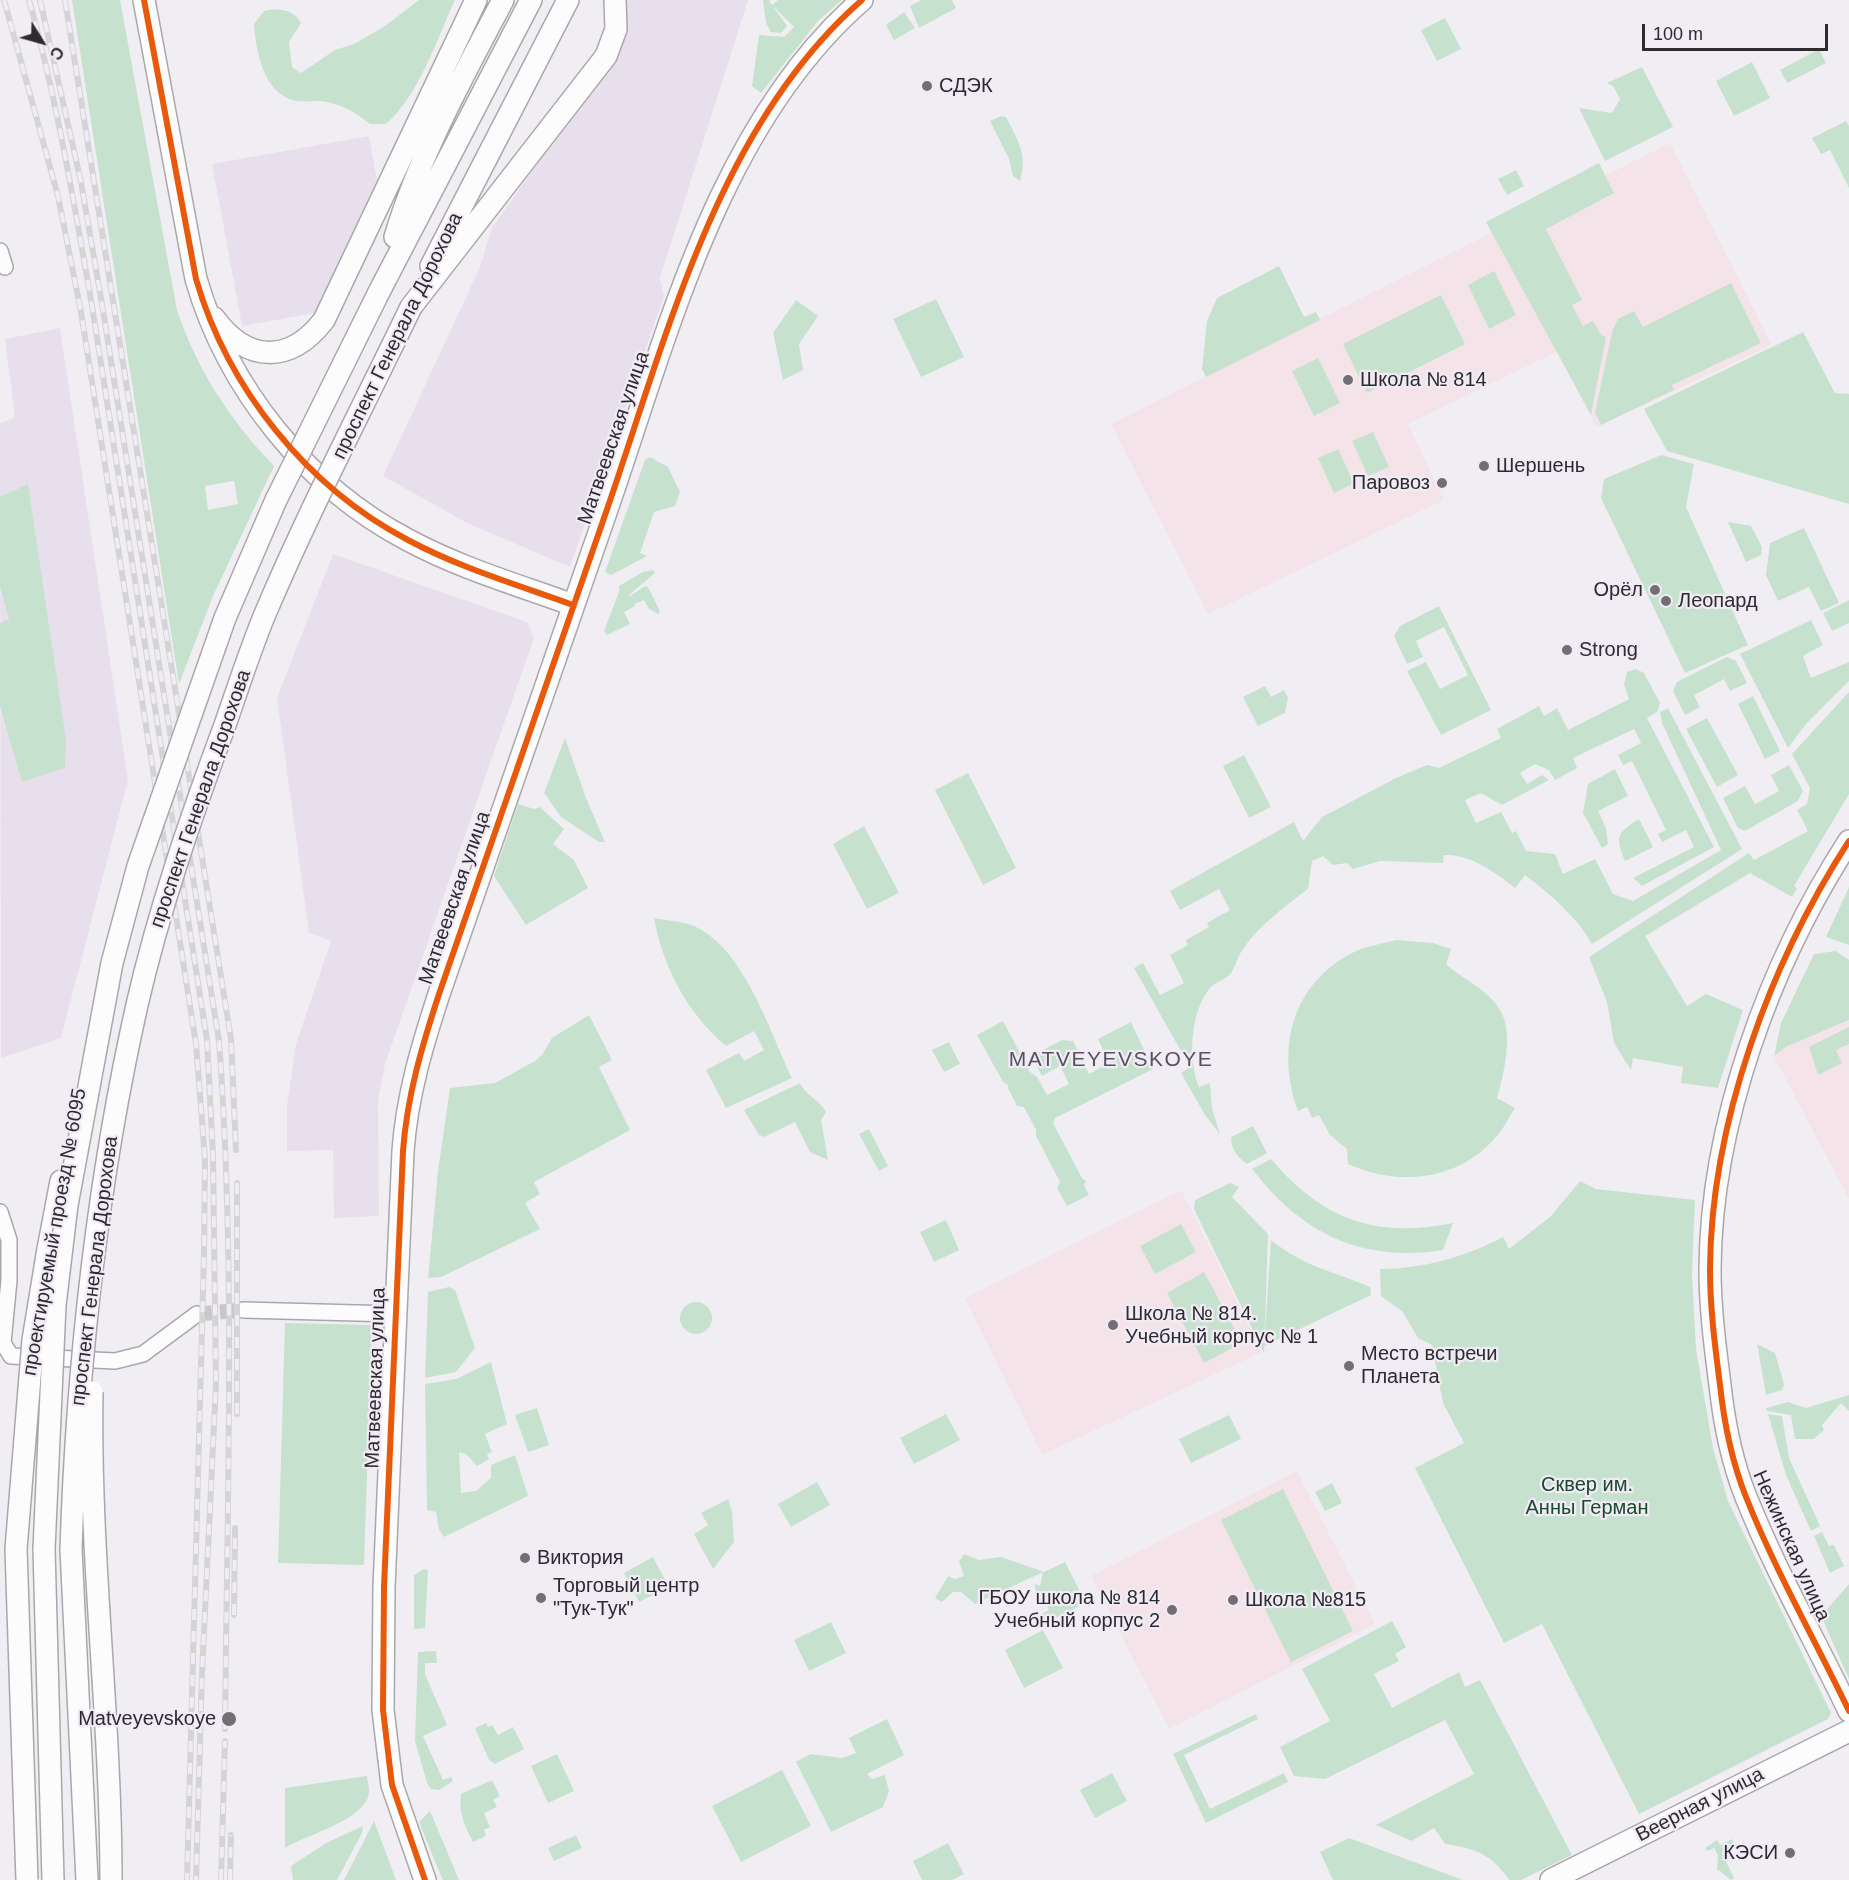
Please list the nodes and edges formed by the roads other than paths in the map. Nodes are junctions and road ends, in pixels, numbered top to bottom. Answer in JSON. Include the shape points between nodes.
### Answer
{"nodes":[{"id":1,"x":144,"y":0,"type":"edge"},
{"id":2,"x":476,"y":0,"type":"edge"},
{"id":3,"x":503,"y":0,"type":"edge"},
{"id":4,"x":531,"y":0,"type":"edge"},
{"id":5,"x":568,"y":0,"type":"edge"},
{"id":6,"x":862,"y":0,"type":"edge"},
{"id":7,"x":616,"y":7,"type":"edge"},
{"id":8,"x":0,"y":251,"type":"edge"},
{"id":9,"x":5,"y":267,"type":"dead end"},
{"id":10,"x":200,"y":291,"type":"junction"},
{"id":11,"x":379,"y":292,"type":"junction"},
{"id":12,"x":411,"y":307,"type":"junction"},
{"id":13,"x":573,"y":605,"type":"junction"},
{"id":14,"x":1849,"y":841,"type":"edge"},
{"id":15,"x":107,"y":982,"type":"junction"},
{"id":16,"x":0,"y":1212,"type":"edge"},
{"id":17,"x":91,"y":1283,"type":"junction"},
{"id":18,"x":243,"y":1310,"type":"tunnel mouth"},
{"id":19,"x":197,"y":1314,"type":"tunnel mouth"},
{"id":20,"x":395,"y":1314,"type":"junction"},
{"id":21,"x":1849,"y":1711,"type":"edge"},
{"id":22,"x":1849,"y":1731,"type":"edge"},
{"id":23,"x":27,"y":1880,"type":"edge"},
{"id":24,"x":53,"y":1880,"type":"edge"},
{"id":25,"x":87,"y":1880,"type":"edge"},
{"id":26,"x":111,"y":1880,"type":"edge"},
{"id":27,"x":425,"y":1880,"type":"edge"},
{"id":28,"x":1551,"y":1880,"type":"edge"}],
"edges":[{"from":1,"to":10,"type":"main road","via":[[185,230]]},
{"from":2,"to":10,"type":"main road","via":[[324,320],[305,341],[274,353],[241,344],[225,333]]},
{"from":3,"to":11,"type":"main road","via":[[421,164]]},
{"from":4,"to":11,"type":"main road","name":"проспект Генерала Дорохова"},
{"from":5,"to":12,"type":"main road","name":"проспект Генерала Дорохова"},
{"from":6,"to":13,"type":"main road","name":"Матвеевская улица","via":[[812,51],[766,112],[738,159],[681,296]]},
{"from":7,"to":12,"type":"main road","via":[[614,40],[606,56]]},
{"from":8,"to":9,"type":"street"},
{"from":10,"to":13,"type":"main road","via":[[228,361],[259,409],[315,471],[354,505],[407,540],[452,561]]},
{"from":11,"to":15,"type":"main road","name":"проспект Генерала Дорохова","bridge":true,"via":[[276,500],[225,618],[138,866]]},
{"from":12,"to":17,"type":"main road","name":"проспект Генерала Дорохова","bridge":true,"via":[[265,614],[173,869],[130,1040]]},
{"from":13,"to":20,"type":"main road","name":"Матвеевская улица","via":[[413,1078],[404,1129]]},
{"from":14,"to":21,"type":"main road","name":"Нежинская улица","via":[[1797,934],[1752,1044],[1725,1143],[1710,1269],[1722,1410],[1746,1496]]},
{"from":15,"to":23,"type":"main road","name":"проектируемый проезд № 6095","bridge":true,"via":[[87,1052],[48,1249],[25,1419],[16,1549]]},
{"from":15,"to":24,"type":"main road","name":"проспект Генерала Дорохова","bridge":true,"via":[[67,1205],[56,1294],[44,1549]]},
{"from":16,"to":19,"type":"street","via":[[9,1240],[3,1343],[11,1356],[115,1361],[143,1354]]},
{"from":17,"to":25,"type":"main road","name":"проспект Генерала Дорохова","bridge":true,"via":[[79,1386],[71,1549]]},
{"from":17,"to":26,"type":"main road","bridge":true,"via":[[91,1463],[111,1817]]},
{"from":18,"to":20,"type":"street"},
{"from":20,"to":27,"type":"main road","name":"Матвеевская улица","via":[[383,1710],[392,1785]]},
{"from":22,"to":28,"type":"main road","name":"Веерная улица"}]}
